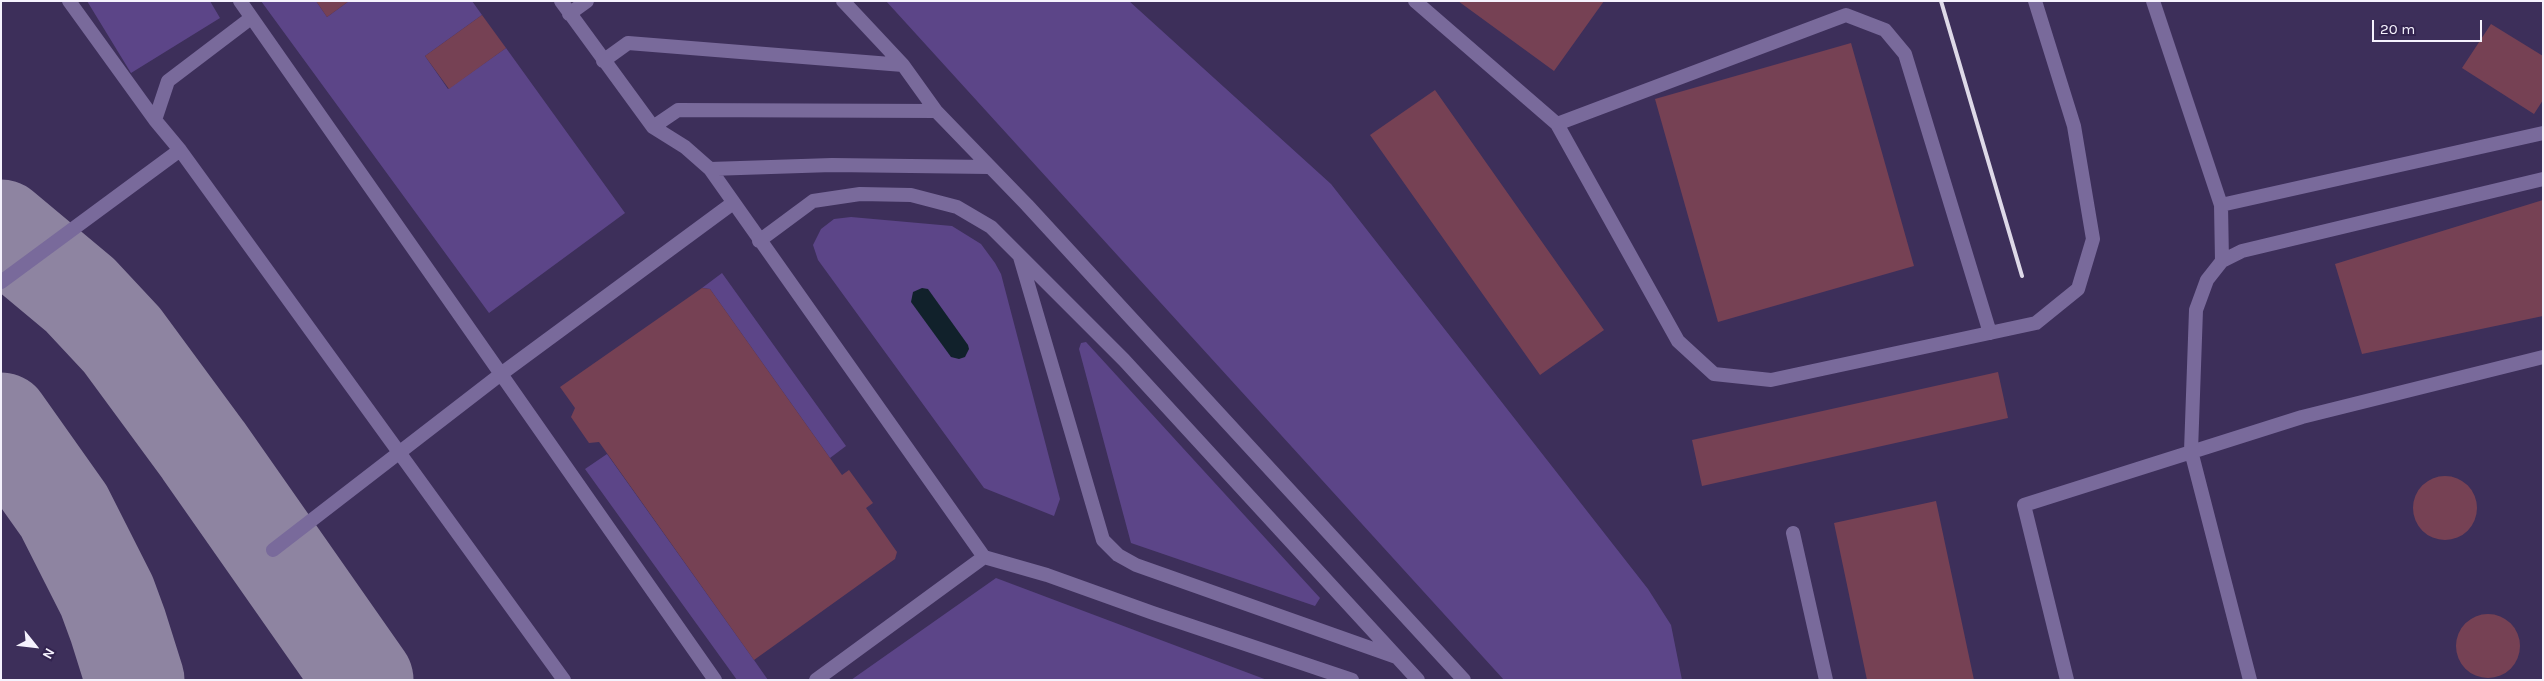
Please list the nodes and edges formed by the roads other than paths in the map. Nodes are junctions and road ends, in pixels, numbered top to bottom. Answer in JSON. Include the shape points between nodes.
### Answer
{"nodes":[{"id":1,"x":69,"y":1,"type":"edge"},
{"id":2,"x":240,"y":1,"type":"edge"},
{"id":3,"x":562,"y":1,"type":"edge"},
{"id":4,"x":587,"y":1,"type":"edge"},
{"id":5,"x":843,"y":1,"type":"edge"},
{"id":6,"x":1415,"y":1,"type":"edge"},
{"id":7,"x":2035,"y":1,"type":"edge"},
{"id":8,"x":2153,"y":1,"type":"edge"},
{"id":9,"x":569,"y":14,"type":"junction"},
{"id":10,"x":251,"y":18,"type":"junction"},
{"id":11,"x":603,"y":61,"type":"junction"},
{"id":12,"x":903,"y":65,"type":"junction"},
{"id":13,"x":936,"y":111,"type":"junction"},
{"id":14,"x":155,"y":120,"type":"junction"},
{"id":15,"x":1557,"y":124,"type":"junction"},
{"id":16,"x":653,"y":127,"type":"junction"},
{"id":17,"x":2543,"y":133,"type":"edge"},
{"id":18,"x":180,"y":150,"type":"junction"},
{"id":19,"x":989,"y":167,"type":"junction"},
{"id":20,"x":710,"y":169,"type":"junction"},
{"id":21,"x":2543,"y":179,"type":"edge"},
{"id":22,"x":733,"y":203,"type":"junction"},
{"id":23,"x":2221,"y":205,"type":"junction"},
{"id":24,"x":759,"y":241,"type":"junction"},
{"id":25,"x":1020,"y":256,"type":"junction"},
{"id":26,"x":2222,"y":261,"type":"junction"},
{"id":27,"x":1,"y":282,"type":"edge"},
{"id":28,"x":1990,"y":333,"type":"junction"},
{"id":29,"x":2543,"y":357,"type":"edge"},
{"id":30,"x":501,"y":374,"type":"junction"},
{"id":31,"x":2191,"y":451,"type":"junction"},
{"id":32,"x":399,"y":452,"type":"junction"},
{"id":33,"x":1793,"y":533,"type":"dead end"},
{"id":34,"x":273,"y":550,"type":"dead end"},
{"id":35,"x":984,"y":557,"type":"junction"},
{"id":36,"x":1399,"y":658,"type":"junction"},
{"id":37,"x":564,"y":680,"type":"edge"},
{"id":38,"x":715,"y":680,"type":"edge"},
{"id":39,"x":816,"y":680,"type":"edge"},
{"id":40,"x":1352,"y":680,"type":"edge"},
{"id":41,"x":1418,"y":680,"type":"edge"},
{"id":42,"x":1464,"y":680,"type":"edge"},
{"id":43,"x":1826,"y":680,"type":"edge"},
{"id":44,"x":2067,"y":680,"type":"edge"},
{"id":45,"x":2250,"y":680,"type":"edge"}],
"edges":[{"from":1,"to":14,"type":"lane"},
{"from":2,"to":10,"type":"lane"},
{"from":3,"to":9,"type":"lane"},
{"from":4,"to":9,"type":"lane"},
{"from":5,"to":12,"type":"lane"},
{"from":6,"to":15,"type":"lane"},
{"from":7,"to":28,"type":"lane","via":[[2074,126],[2092,239],[2078,289],[2036,323]]},
{"from":8,"to":23,"type":"lane"},
{"from":9,"to":11,"type":"lane"},
{"from":10,"to":14,"type":"lane","via":[[168,81]]},
{"from":10,"to":30,"type":"lane"},
{"from":11,"to":12,"type":"lane","via":[[628,43]]},
{"from":11,"to":16,"type":"lane"},
{"from":12,"to":13,"type":"lane"},
{"from":13,"to":16,"type":"lane","via":[[678,110]]},
{"from":13,"to":19,"type":"lane"},
{"from":14,"to":18,"type":"lane"},
{"from":15,"to":28,"type":"lane","via":[[1678,341],[1714,374],[1771,380]]},
{"from":15,"to":28,"type":"lane","via":[[1846,15],[1885,30],[1905,54]]},
{"from":16,"to":20,"type":"lane","via":[[685,147]]},
{"from":17,"to":23,"type":"lane"},
{"from":18,"to":27,"type":"lane"},
{"from":18,"to":32,"type":"lane"},
{"from":19,"to":20,"type":"lane","via":[[832,164]]},
{"from":19,"to":42,"type":"lane"},
{"from":20,"to":22,"type":"lane"},
{"from":21,"to":26,"type":"lane","via":[[2242,251]]},
{"from":22,"to":24,"type":"lane"},
{"from":22,"to":30,"type":"lane"},
{"from":23,"to":26,"type":"lane"},
{"from":24,"to":25,"type":"lane","via":[[813,202],[860,194],[911,195],[957,207],[991,227]]},
{"from":24,"to":35,"type":"lane"},
{"from":25,"to":36,"type":"lane","via":[[1124,360]]},
{"from":25,"to":36,"type":"lane","via":[[1103,540],[1118,555],[1136,565]]},
{"from":26,"to":31,"type":"lane","via":[[2207,280],[2196,310]]},
{"from":29,"to":31,"type":"lane","via":[[2302,417]]},
{"from":30,"to":32,"type":"lane"},
{"from":30,"to":38,"type":"lane"},
{"from":31,"to":44,"type":"lane","via":[[2024,505]]},
{"from":31,"to":45,"type":"lane"},
{"from":32,"to":34,"type":"lane"},
{"from":32,"to":37,"type":"lane"},
{"from":33,"to":43,"type":"lane"},
{"from":35,"to":39,"type":"lane"},
{"from":35,"to":40,"type":"lane","via":[[1047,575]]},
{"from":36,"to":41,"type":"lane"}]}
